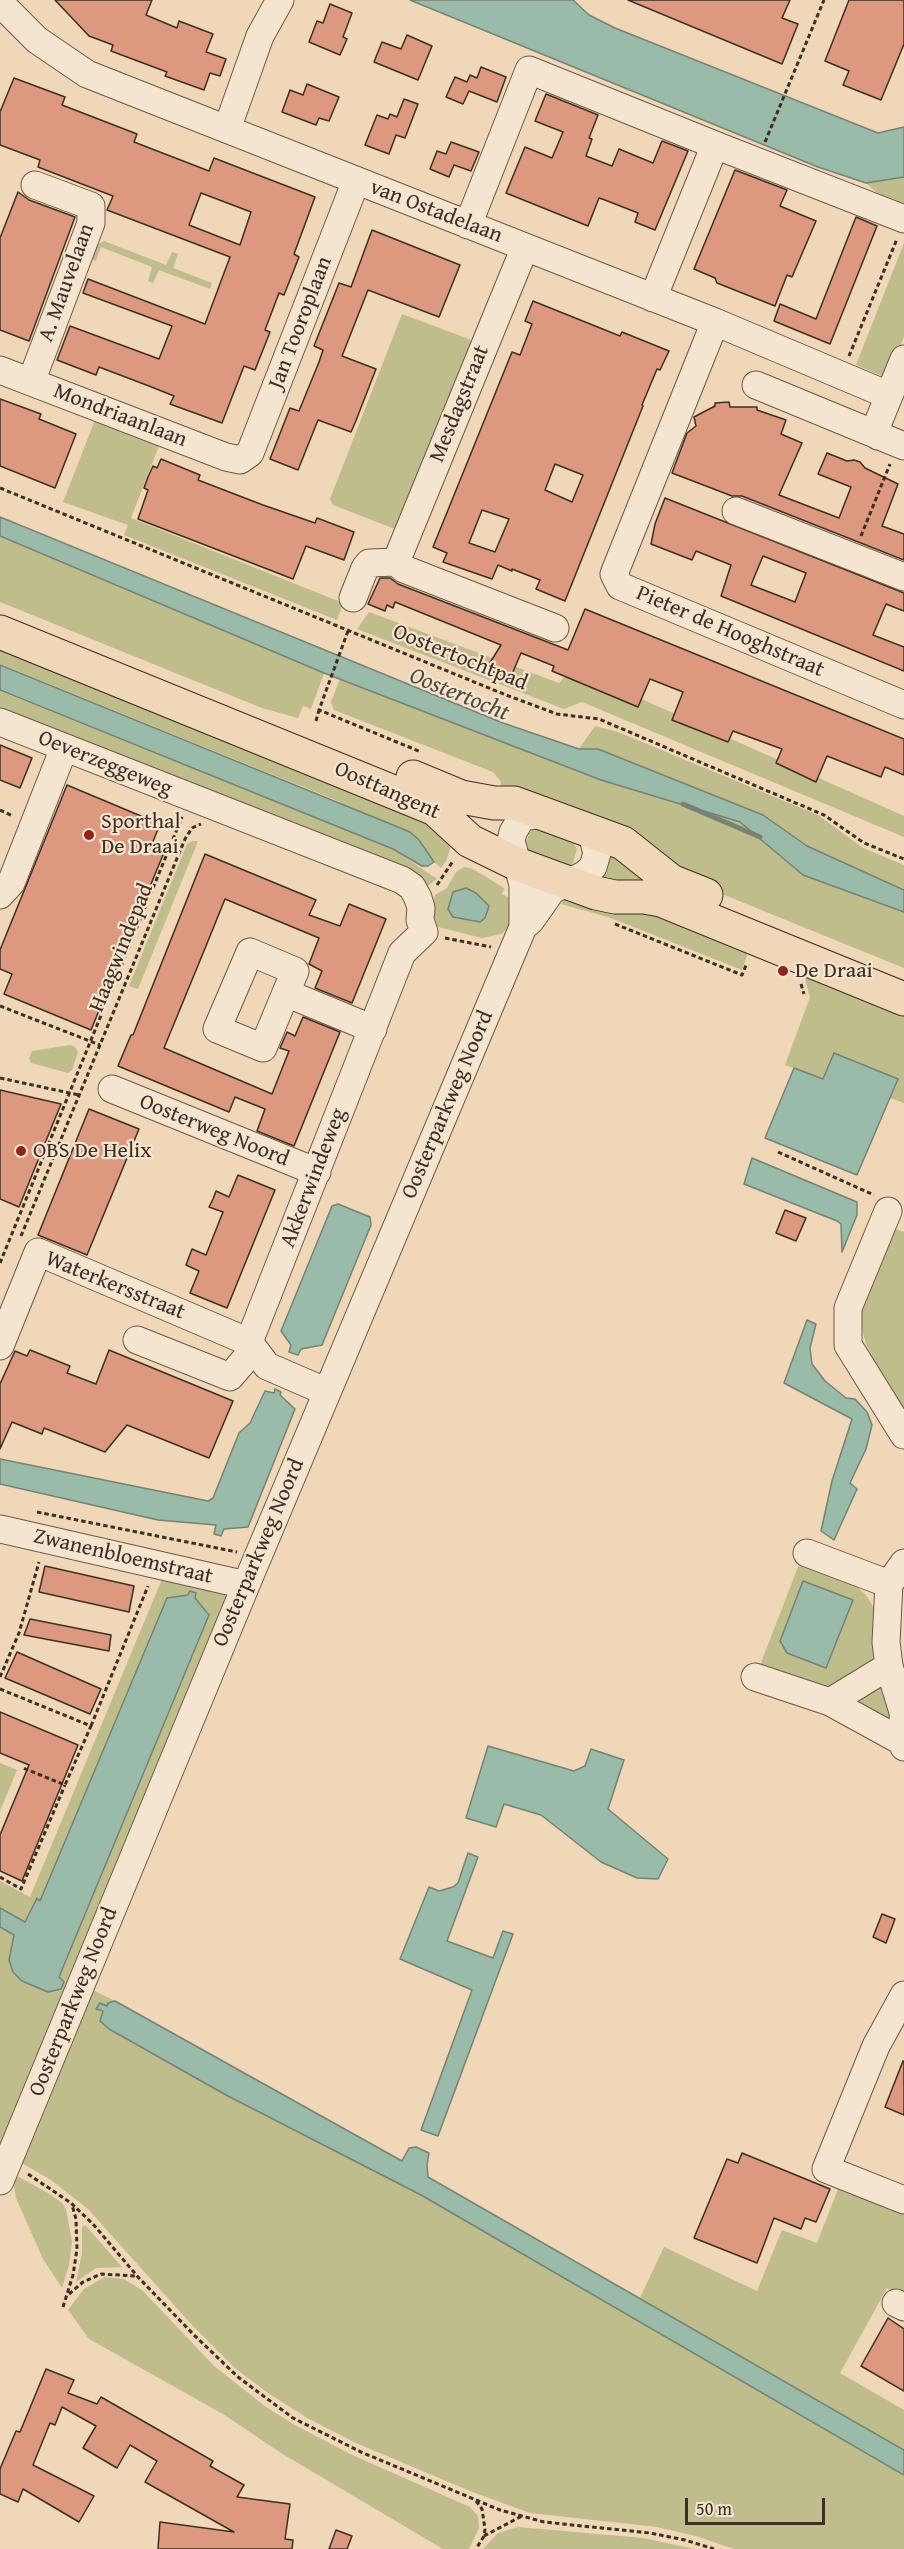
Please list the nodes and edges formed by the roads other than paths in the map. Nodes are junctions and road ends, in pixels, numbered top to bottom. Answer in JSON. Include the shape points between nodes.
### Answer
{"nodes":[{"id":1,"x":280,"y":0,"type":"edge"},
{"id":2,"x":0,"y":3,"type":"edge"},
{"id":3,"x":227,"y":129,"type":"junction"},
{"id":4,"x":715,"y":145,"type":"junction"},
{"id":5,"x":356,"y":182,"type":"junction"},
{"id":6,"x":35,"y":185,"type":"dead end"},
{"id":7,"x":903,"y":224,"type":"edge"},
{"id":8,"x":468,"y":225,"type":"junction"},
{"id":9,"x":525,"y":247,"type":"junction"},
{"id":10,"x":653,"y":298,"type":"junction"},
{"id":11,"x":715,"y":322,"type":"junction"},
{"id":12,"x":904,"y":358,"type":"edge"},
{"id":13,"x":0,"y":370,"type":"edge"},
{"id":14,"x":31,"y":382,"type":"junction"},
{"id":15,"x":756,"y":385,"type":"dead end"},
{"id":16,"x":888,"y":395,"type":"junction"},
{"id":17,"x":893,"y":442,"type":"edge"},
{"id":18,"x":240,"y":460,"type":"joint"},
{"id":19,"x":736,"y":512,"type":"dead end"},
{"id":20,"x":396,"y":562,"type":"junction"},
{"id":21,"x":904,"y":577,"type":"edge"},
{"id":22,"x":353,"y":598,"type":"dead end"},
{"id":23,"x":0,"y":610,"type":"edge"},
{"id":24,"x":555,"y":628,"type":"dead end"},
{"id":25,"x":0,"y":632,"type":"edge"},
{"id":26,"x":904,"y":705,"type":"edge"},
{"id":27,"x":0,"y":722,"type":"edge"},
{"id":28,"x":64,"y":748,"type":"junction"},
{"id":29,"x":545,"y":814,"type":"junction"},
{"id":30,"x":591,"y":831,"type":"junction"},
{"id":31,"x":517,"y":864,"type":"junction"},
{"id":32,"x":566,"y":882,"type":"junction"},
{"id":33,"x":6,"y":889,"type":"edge"},
{"id":34,"x":424,"y":932,"type":"joint"},
{"id":35,"x":518,"y":939,"type":"junction"},
{"id":36,"x":904,"y":976,"type":"edge"},
{"id":37,"x":286,"y":993,"type":"dead end"},
{"id":38,"x":904,"y":999,"type":"edge"},
{"id":39,"x":373,"y":1029,"type":"junction"},
{"id":40,"x":112,"y":1089,"type":"dead end"},
{"id":41,"x":317,"y":1172,"type":"junction"},
{"id":42,"x":885,"y":1205,"type":"road end"},
{"id":43,"x":137,"y":1340,"type":"dead end"},
{"id":44,"x":0,"y":1346,"type":"edge"},
{"id":45,"x":252,"y":1346,"type":"junction"},
{"id":46,"x":327,"y":1392,"type":"junction"},
{"id":47,"x":904,"y":1435,"type":"edge"},
{"id":48,"x":0,"y":1529,"type":"edge"},
{"id":49,"x":807,"y":1553,"type":"dead end"},
{"id":50,"x":900,"y":1569,"type":"edge"},
{"id":51,"x":246,"y":1585,"type":"junction"},
{"id":52,"x":889,"y":1666,"type":"junction"},
{"id":53,"x":755,"y":1677,"type":"dead end"},
{"id":54,"x":830,"y":1702,"type":"junction"},
{"id":55,"x":903,"y":1742,"type":"edge"},
{"id":56,"x":904,"y":1747,"type":"edge"},
{"id":57,"x":904,"y":1995,"type":"edge"},
{"id":58,"x":4,"y":2172,"type":"edge"},
{"id":59,"x":904,"y":2200,"type":"edge"}],
"edges":[{"from":1,"to":3,"type":"street","via":[[260,36]]},
{"from":2,"to":3,"type":"street","name":"van Ostadelaan","via":[[37,40],[87,74]]},
{"from":3,"to":5,"type":"street","name":"van Ostadelaan"},
{"from":4,"to":7,"type":"street"},
{"from":4,"to":8,"type":"street","via":[[529,70]]},
{"from":4,"to":10,"type":"street"},
{"from":5,"to":8,"type":"street","name":"van Ostadelaan"},
{"from":5,"to":18,"type":"street","name":"Jan Tooroplaan","via":[[250,453]]},
{"from":6,"to":14,"type":"street","name":"A. Mauvelaan","via":[[91,206],[91,223]]},
{"from":8,"to":9,"type":"street","name":"van Ostadelaan"},
{"from":9,"to":10,"type":"street","name":"van Ostadelaan"},
{"from":9,"to":20,"type":"street","name":"Mesdagstraat"},
{"from":10,"to":11,"type":"street","name":"van Ostadelaan"},
{"from":11,"to":16,"type":"street","name":"van Ostadelaan"},
{"from":11,"to":26,"type":"street","name":"Pieter de Hooghstraat","via":[[614,574],[620,586]]},
{"from":12,"to":16,"type":"street"},
{"from":13,"to":14,"type":"street","name":"Mondriaanlaan"},
{"from":14,"to":18,"type":"street","name":"Mondriaanlaan"},
{"from":15,"to":17,"type":"street"},
{"from":16,"to":17,"type":"street","via":[[877,425]]},
{"from":19,"to":21,"type":"street"},
{"from":20,"to":22,"type":"street","via":[[369,563]]},
{"from":20,"to":24,"type":"street","via":[[404,569]]},
{"from":23,"to":29,"type":"main road","name":"Oosttangent","via":[[461,797],[514,803]]},
{"from":25,"to":31,"type":"main road","name":"Oosttangent","via":[[404,795],[435,809],[470,841]]},
{"from":27,"to":28,"type":"street","name":"Oeverzeggeweg"},
{"from":28,"to":33,"type":"street"},
{"from":28,"to":34,"type":"street","name":"Oeverzeggeweg","via":[[202,815],[402,880],[412,886],[418,898]]},
{"from":29,"to":30,"type":"main road","name":"Oosttangent"},
{"from":29,"to":31,"type":"street","name":"Oosterparkweg Noord","via":[[527,816],[516,825],[511,841]]},
{"from":30,"to":32,"type":"street","name":"Oosterparkweg Noord","via":[[597,853],[593,867]]},
{"from":30,"to":36,"type":"main road","name":"Oosttangent","via":[[623,843],[671,881]]},
{"from":31,"to":32,"type":"main road","name":"Oosttangent"},
{"from":31,"to":35,"type":"street","name":"Oosterparkweg Noord","via":[[523,885]]},
{"from":32,"to":35,"type":"street","name":"Oosterparkweg Noord","via":[[552,890]]},
{"from":32,"to":38,"type":"main road","name":"Oosttangent","via":[[615,897],[661,900]]},
{"from":34,"to":39,"type":"street","name":"Akkerwindeweg","via":[[402,953]]},
{"from":35,"to":46,"type":"street","name":"Oosterparkweg Noord"},
{"from":37,"to":39,"type":"street"},
{"from":39,"to":41,"type":"street","name":"Akkerwindeweg"},
{"from":40,"to":41,"type":"street","name":"Oosterweg Noord"},
{"from":41,"to":45,"type":"street","name":"Akkerwindeweg"},
{"from":42,"to":47,"type":"street","via":[[848,1308],[848,1346]]},
{"from":43,"to":45,"type":"street","name":"Akkerwindeweg","via":[[230,1377]]},
{"from":44,"to":45,"type":"street","name":"Waterkersstraat","via":[[38,1252]]},
{"from":45,"to":46,"type":"street","via":[[267,1366]]},
{"from":46,"to":51,"type":"street","name":"Oosterparkweg Noord"},
{"from":48,"to":51,"type":"street","name":"Zwanenbloemstraat"},
{"from":49,"to":50,"type":"street"},
{"from":50,"to":52,"type":"street","via":[[886,1642]]},
{"from":51,"to":58,"type":"street","name":"Oosterparkweg Noord"},
{"from":52,"to":54,"type":"street"},
{"from":52,"to":55,"type":"street","via":[[903,1712]]},
{"from":53,"to":54,"type":"street"},
{"from":54,"to":55,"type":"street"},
{"from":55,"to":56,"type":"street"},
{"from":57,"to":59,"type":"street","via":[[876,2046],[826,2169]]}]}
